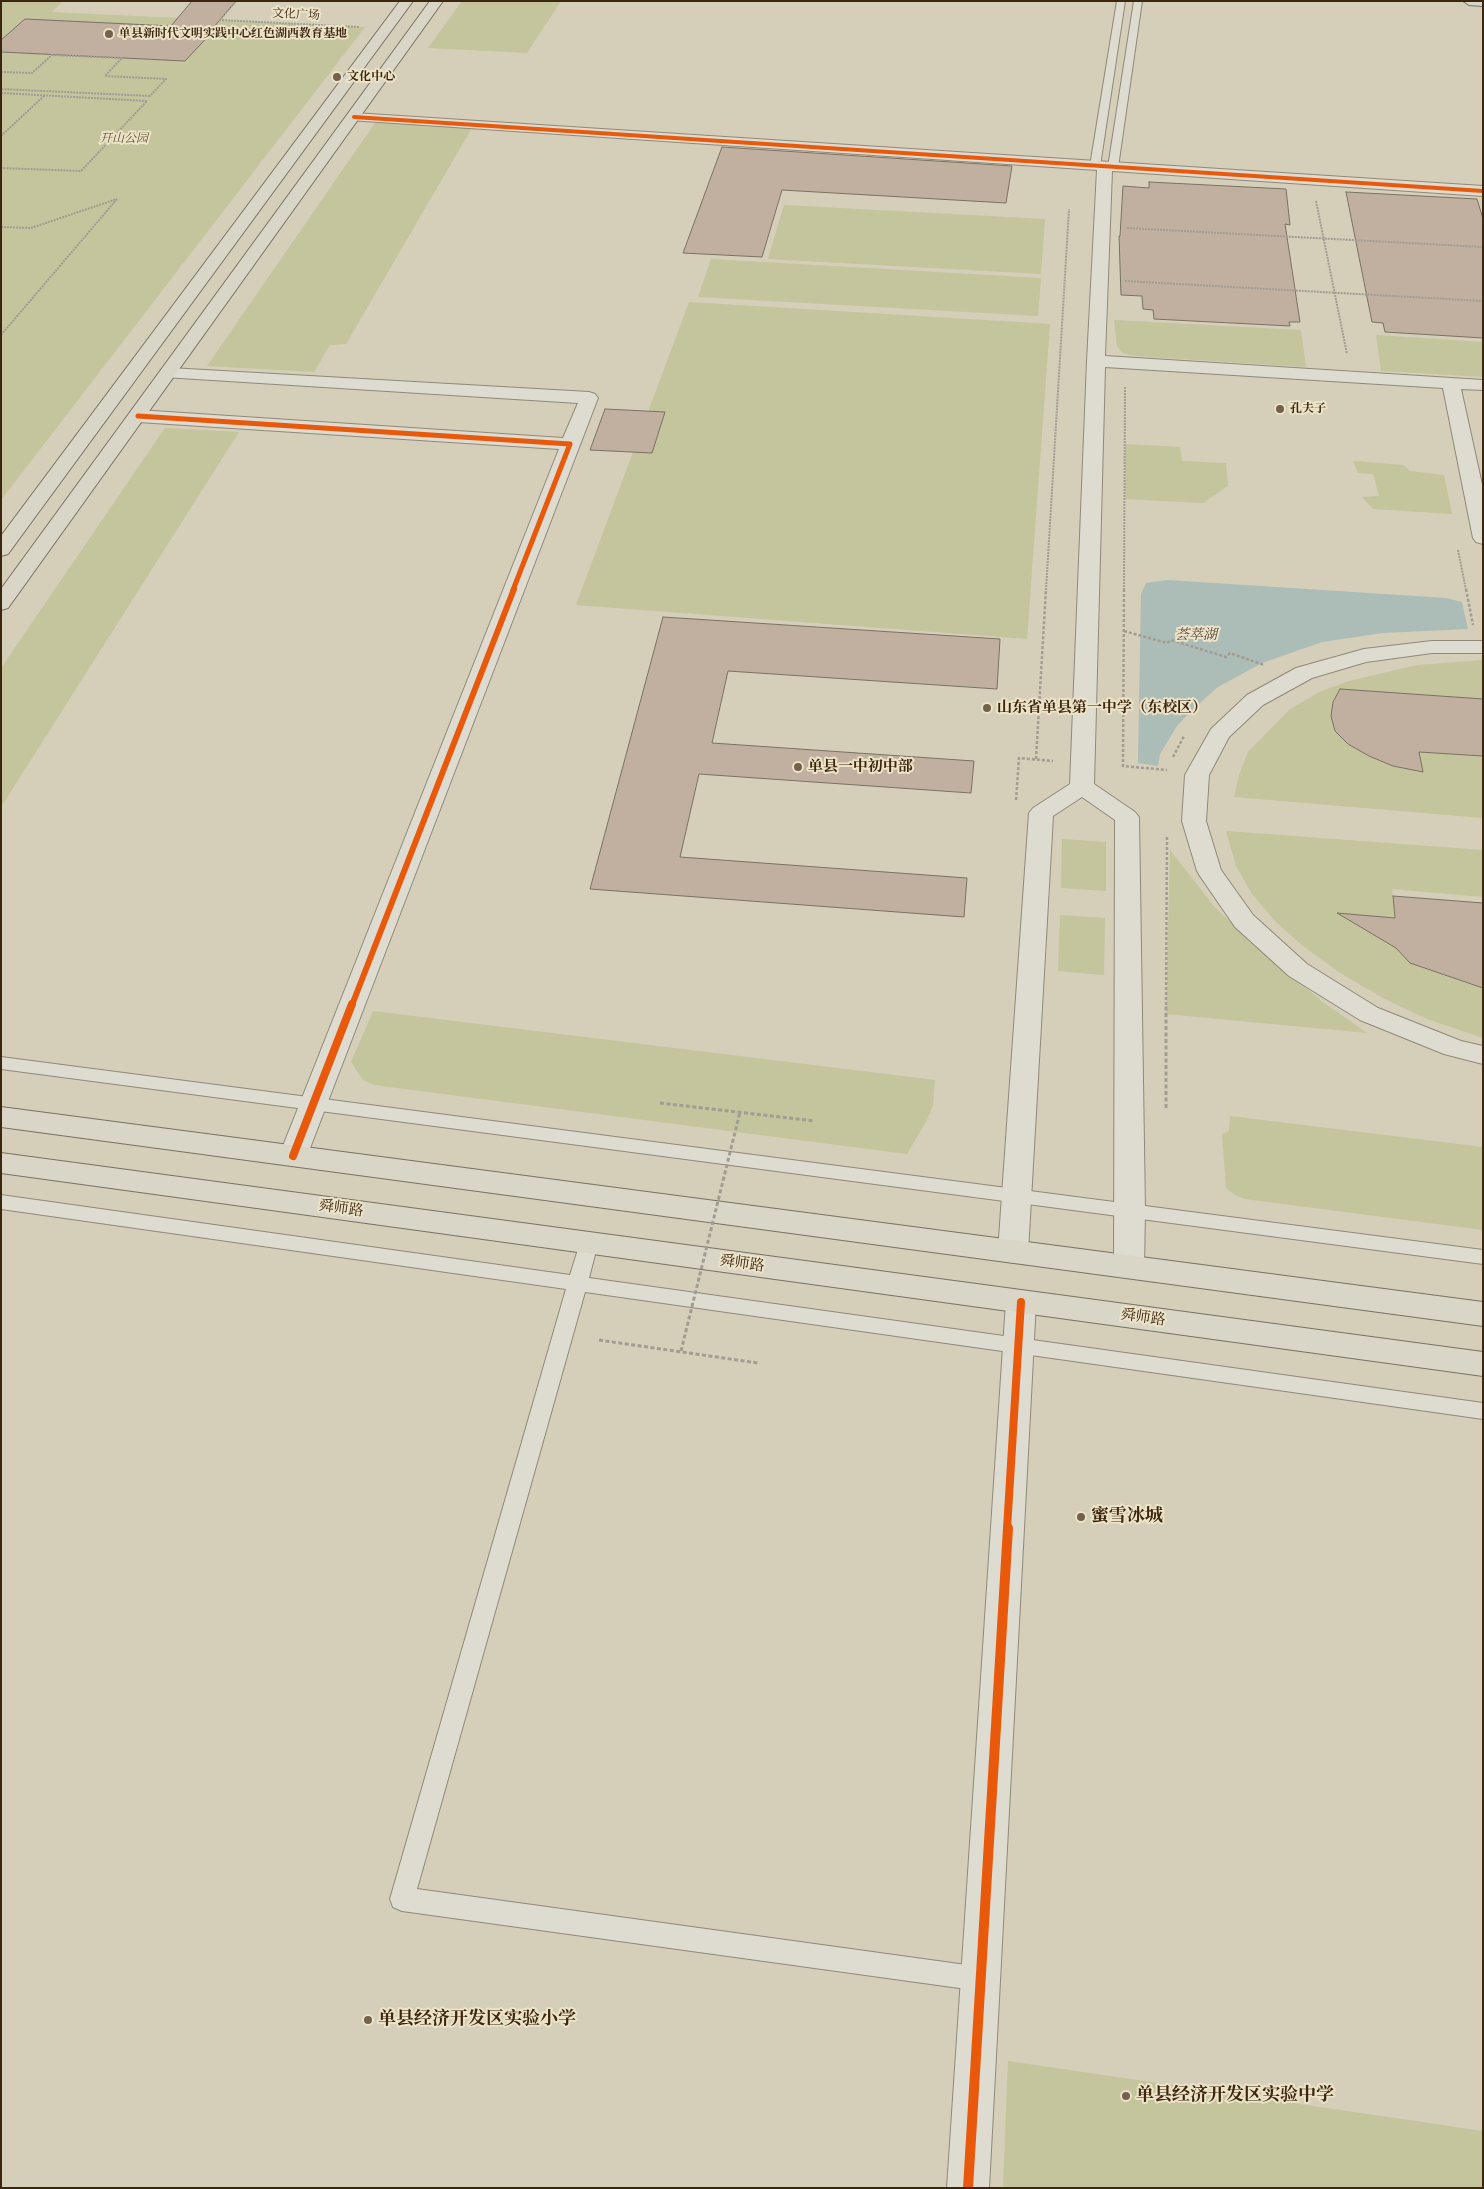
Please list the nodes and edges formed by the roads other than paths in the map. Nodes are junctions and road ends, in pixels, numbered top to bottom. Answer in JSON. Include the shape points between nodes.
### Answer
{"nodes":[{"id":1,"x":407,"y":1,"type":"edge"},
{"id":2,"x":437,"y":1,"type":"edge"},
{"id":3,"x":1122,"y":1,"type":"edge"},
{"id":4,"x":1138,"y":1,"type":"edge"},
{"id":5,"x":1469,"y":1,"type":"edge"},
{"id":6,"x":1483,"y":2,"type":"edge"},
{"id":7,"x":354,"y":117,"type":"junction"},
{"id":8,"x":1105,"y":166,"type":"junction"},
{"id":9,"x":1483,"y":191,"type":"edge"},
{"id":10,"x":1096,"y":361,"type":"junction"},
{"id":11,"x":170,"y":373,"type":"junction"},
{"id":12,"x":1451,"y":383,"type":"junction"},
{"id":13,"x":1483,"y":384,"type":"edge"},
{"id":14,"x":138,"y":416,"type":"junction"},
{"id":15,"x":567,"y":452,"type":"junction"},
{"id":16,"x":1483,"y":538,"type":"edge"},
{"id":17,"x":1,"y":550,"type":"edge"},
{"id":18,"x":1,"y":604,"type":"edge"},
{"id":19,"x":1479,"y":640,"type":"edge"},
{"id":20,"x":1082,"y":787,"type":"junction"},
{"id":21,"x":1483,"y":1055,"type":"edge"},
{"id":22,"x":1,"y":1063,"type":"edge"},
{"id":23,"x":1,"y":1117,"type":"edge"},
{"id":24,"x":293,"y":1156,"type":"junction"},
{"id":25,"x":1,"y":1163,"type":"edge"},
{"id":26,"x":1,"y":1202,"type":"edge"},
{"id":27,"x":1130,"y":1211,"type":"junction"},
{"id":28,"x":589,"y":1243,"type":"junction"},
{"id":29,"x":1013,"y":1252,"type":"junction"},
{"id":30,"x":1483,"y":1258,"type":"edge"},
{"id":31,"x":1129,"y":1267,"type":"junction"},
{"id":32,"x":1021,"y":1302,"type":"junction"},
{"id":33,"x":1483,"y":1314,"type":"edge"},
{"id":34,"x":1483,"y":1364,"type":"edge"},
{"id":35,"x":1483,"y":1411,"type":"edge"},
{"id":36,"x":981,"y":1979,"type":"junction"},
{"id":37,"x":968,"y":2188,"type":"edge"}],
"edges":[{"from":1,"to":17,"type":"main road"},
{"from":2,"to":7,"type":"main road"},
{"from":3,"to":8,"type":"lane"},
{"from":4,"to":8,"type":"lane"},
{"from":5,"to":6,"type":"main road"},
{"from":7,"to":8,"type":"street"},
{"from":7,"to":11,"type":"main road"},
{"from":8,"to":9,"type":"street"},
{"from":8,"to":10,"type":"street"},
{"from":10,"to":12,"type":"street"},
{"from":10,"to":20,"type":"street"},
{"from":11,"to":14,"type":"main road"},
{"from":11,"to":15,"type":"street","via":[[589,398]]},
{"from":12,"to":13,"type":"street"},
{"from":12,"to":16,"type":"street"},
{"from":14,"to":15,"type":"street","via":[[570,444]]},
{"from":14,"to":18,"type":"main road"},
{"from":15,"to":24,"type":"street"},
{"from":19,"to":21,"type":"street","via":[[1364,656],[1304,674],[1255,700],[1218,734],[1197,775],[1194,821],[1209,871],[1244,921],[1298,970],[1369,1014],[1454,1048]]},
{"from":20,"to":27,"type":"street","via":[[1127,817]]},
{"from":20,"to":29,"type":"street","via":[[1041,813]]},
{"from":22,"to":27,"type":"lane"},
{"from":23,"to":24,"type":"main road"},
{"from":24,"to":29,"type":"main road"},
{"from":25,"to":28,"type":"main road","name":"舜师路"},
{"from":26,"to":35,"type":"lane"},
{"from":27,"to":30,"type":"lane"},
{"from":27,"to":31,"type":"street"},
{"from":28,"to":32,"type":"main road","name":"舜师路"},
{"from":28,"to":36,"type":"lane","via":[[402,1899]]},
{"from":29,"to":31,"type":"main road"},
{"from":31,"to":33,"type":"main road"},
{"from":32,"to":34,"type":"main road","name":"舜师路"},
{"from":32,"to":36,"type":"street"},
{"from":36,"to":37,"type":"street"}]}
